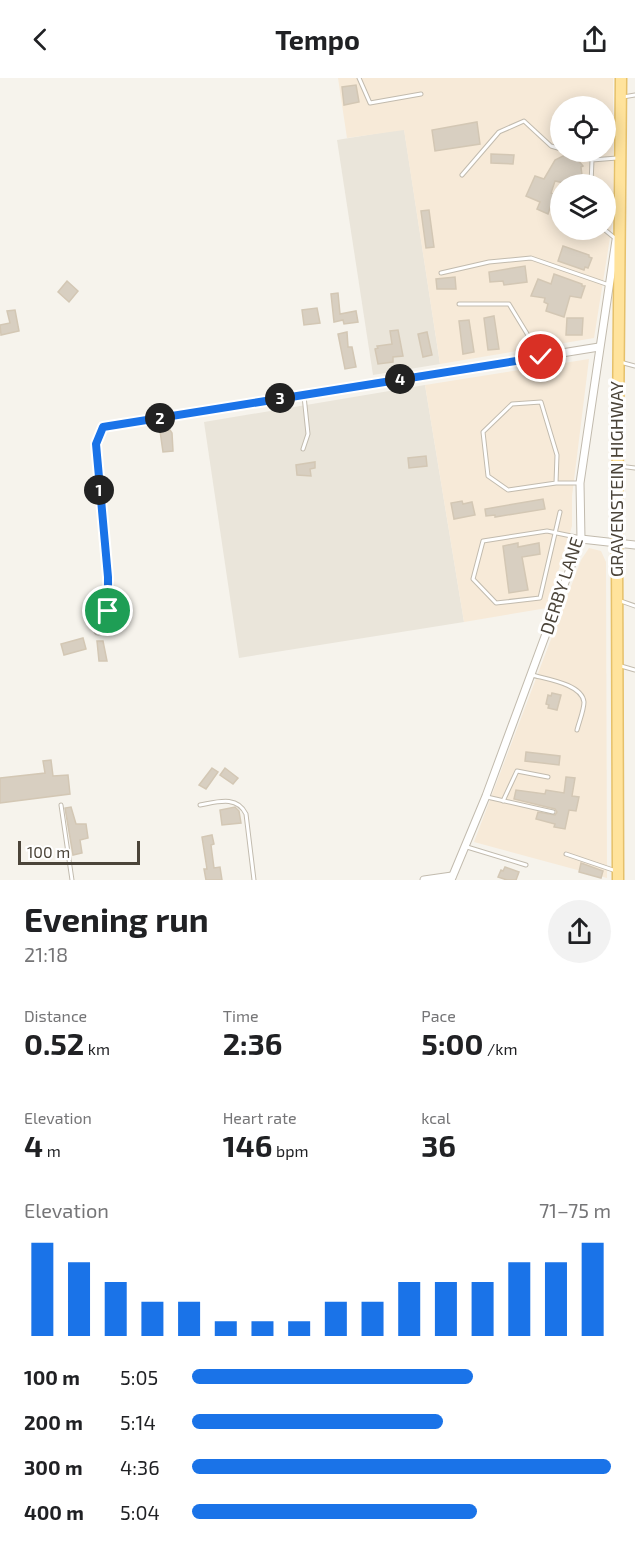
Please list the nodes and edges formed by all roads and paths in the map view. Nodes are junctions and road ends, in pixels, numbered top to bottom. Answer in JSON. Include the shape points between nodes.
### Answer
{"nodes":[{"id":1,"x":359,"y":78,"type":"edge"},
{"id":2,"x":621,"y":78,"type":"edge"},
{"id":3,"x":421,"y":94,"type":"dead end"},
{"id":4,"x":635,"y":95,"type":"edge"},
{"id":5,"x":621,"y":98,"type":"junction"},
{"id":6,"x":550,"y":146,"type":"edge"},
{"id":7,"x":621,"y":157,"type":"junction"},
{"id":8,"x":616,"y":158,"type":"edge"},
{"id":9,"x":462,"y":175,"type":"dead end"},
{"id":10,"x":620,"y":204,"type":"junction"},
{"id":11,"x":616,"y":238,"type":"edge"},
{"id":12,"x":616,"y":240,"type":"edge"},
{"id":13,"x":441,"y":273,"type":"dead end"},
{"id":14,"x":609,"y":285,"type":"junction"},
{"id":15,"x":459,"y":304,"type":"dead end"},
{"id":16,"x":599,"y":347,"type":"junction"},
{"id":17,"x":541,"y":357,"type":"junction"},
{"id":18,"x":618,"y":361,"type":"junction"},
{"id":19,"x":635,"y":366,"type":"edge"},
{"id":20,"x":304,"y":394,"type":"junction"},
{"id":21,"x":303,"y":449,"type":"dead end"},
{"id":22,"x":617,"y":465,"type":"junction"},
{"id":23,"x":635,"y":468,"type":"edge"},
{"id":24,"x":556,"y":483,"type":"junction"},
{"id":25,"x":580,"y":483,"type":"junction"},
{"id":26,"x":560,"y":512,"type":"dead end"},
{"id":27,"x":555,"y":533,"type":"junction"},
{"id":28,"x":581,"y":538,"type":"junction"},
{"id":29,"x":617,"y":543,"type":"junction"},
{"id":30,"x":635,"y":545,"type":"edge"},
{"id":31,"x":617,"y":600,"type":"junction"},
{"id":32,"x":635,"y":606,"type":"edge"},
{"id":33,"x":98,"y":631,"type":"dead end"},
{"id":34,"x":617,"y":664,"type":"junction"},
{"id":35,"x":635,"y":670,"type":"edge"},
{"id":36,"x":532,"y":675,"type":"junction"},
{"id":37,"x":577,"y":730,"type":"dead end"},
{"id":38,"x":548,"y":777,"type":"dead end"},
{"id":39,"x":486,"y":796,"type":"junction"},
{"id":40,"x":503,"y":801,"type":"junction"},
{"id":41,"x":61,"y":805,"type":"dead end"},
{"id":42,"x":200,"y":805,"type":"dead end"},
{"id":43,"x":553,"y":812,"type":"dead end"},
{"id":44,"x":465,"y":846,"type":"junction"},
{"id":45,"x":566,"y":854,"type":"dead end"},
{"id":46,"x":526,"y":865,"type":"dead end"},
{"id":47,"x":618,"y":876,"type":"edge"},
{"id":48,"x":452,"y":878,"type":"edge"},
{"id":49,"x":72,"y":880,"type":"edge"},
{"id":50,"x":254,"y":880,"type":"edge"},
{"id":51,"x":424,"y":880,"type":"edge"}],
"edges":[{"from":1,"to":3,"type":"lane","via":[[370,103]]},
{"from":2,"to":5,"type":"main road","name":"GRAVENSTEIN HIGHWAY"},
{"from":4,"to":5,"type":"lane"},
{"from":5,"to":7,"type":"main road","name":"GRAVENSTEIN HIGHWAY"},
{"from":6,"to":9,"type":"lane","via":[[524,121],[499,132]]},
{"from":7,"to":8,"type":"lane"},
{"from":7,"to":10,"type":"main road","name":"GRAVENSTEIN HIGHWAY"},
{"from":10,"to":11,"type":"street","name":"DERBY LANE"},
{"from":10,"to":18,"type":"main road","name":"GRAVENSTEIN HIGHWAY"},
{"from":12,"to":14,"type":"street","name":"DERBY LANE"},
{"from":13,"to":14,"type":"lane","via":[[531,258]]},
{"from":14,"to":16,"type":"street","name":"DERBY LANE"},
{"from":15,"to":17,"type":"lane","via":[[509,304]]},
{"from":16,"to":17,"type":"street"},
{"from":16,"to":25,"type":"street","name":"DERBY LANE"},
{"from":17,"to":20,"type":"street"},
{"from":18,"to":19,"type":"lane"},
{"from":18,"to":22,"type":"main road","name":"GRAVENSTEIN HIGHWAY"},
{"from":20,"to":21,"type":"lane","via":[[308,434]]},
{"from":20,"to":33,"type":"street","via":[[103,427],[96,444],[108,611]]},
{"from":22,"to":23,"type":"lane"},
{"from":22,"to":29,"type":"main road","name":"GRAVENSTEIN HIGHWAY"},
{"from":24,"to":24,"type":"lane","via":[[508,490],[488,476],[483,432],[512,404],[541,402],[557,455]]},
{"from":24,"to":25,"type":"lane"},
{"from":25,"to":28,"type":"street","name":"DERBY LANE"},
{"from":26,"to":27,"type":"lane"},
{"from":27,"to":27,"type":"lane","via":[[483,541],[473,579],[496,603],[540,598]]},
{"from":27,"to":28,"type":"lane"},
{"from":28,"to":29,"type":"street"},
{"from":28,"to":36,"type":"street","name":"DERBY LANE"},
{"from":29,"to":30,"type":"street"},
{"from":29,"to":31,"type":"main road","name":"GRAVENSTEIN HIGHWAY"},
{"from":31,"to":32,"type":"lane"},
{"from":31,"to":34,"type":"main road","name":"GRAVENSTEIN HIGHWAY"},
{"from":34,"to":35,"type":"lane"},
{"from":34,"to":47,"type":"main road","name":"GRAVENSTEIN HIGHWAY"},
{"from":36,"to":37,"type":"lane","via":[[573,687],[581,694],[584,703]]},
{"from":36,"to":39,"type":"street","name":"DERBY LANE"},
{"from":38,"to":40,"type":"lane","via":[[517,771]]},
{"from":39,"to":40,"type":"lane"},
{"from":39,"to":44,"type":"street","name":"DERBY LANE"},
{"from":40,"to":43,"type":"lane"},
{"from":41,"to":49,"type":"lane"},
{"from":42,"to":50,"type":"lane","via":[[227,801],[243,808]]},
{"from":44,"to":46,"type":"lane"},
{"from":44,"to":48,"type":"street","name":"DERBY LANE"},
{"from":45,"to":47,"type":"lane"},
{"from":48,"to":51,"type":"street"}]}
